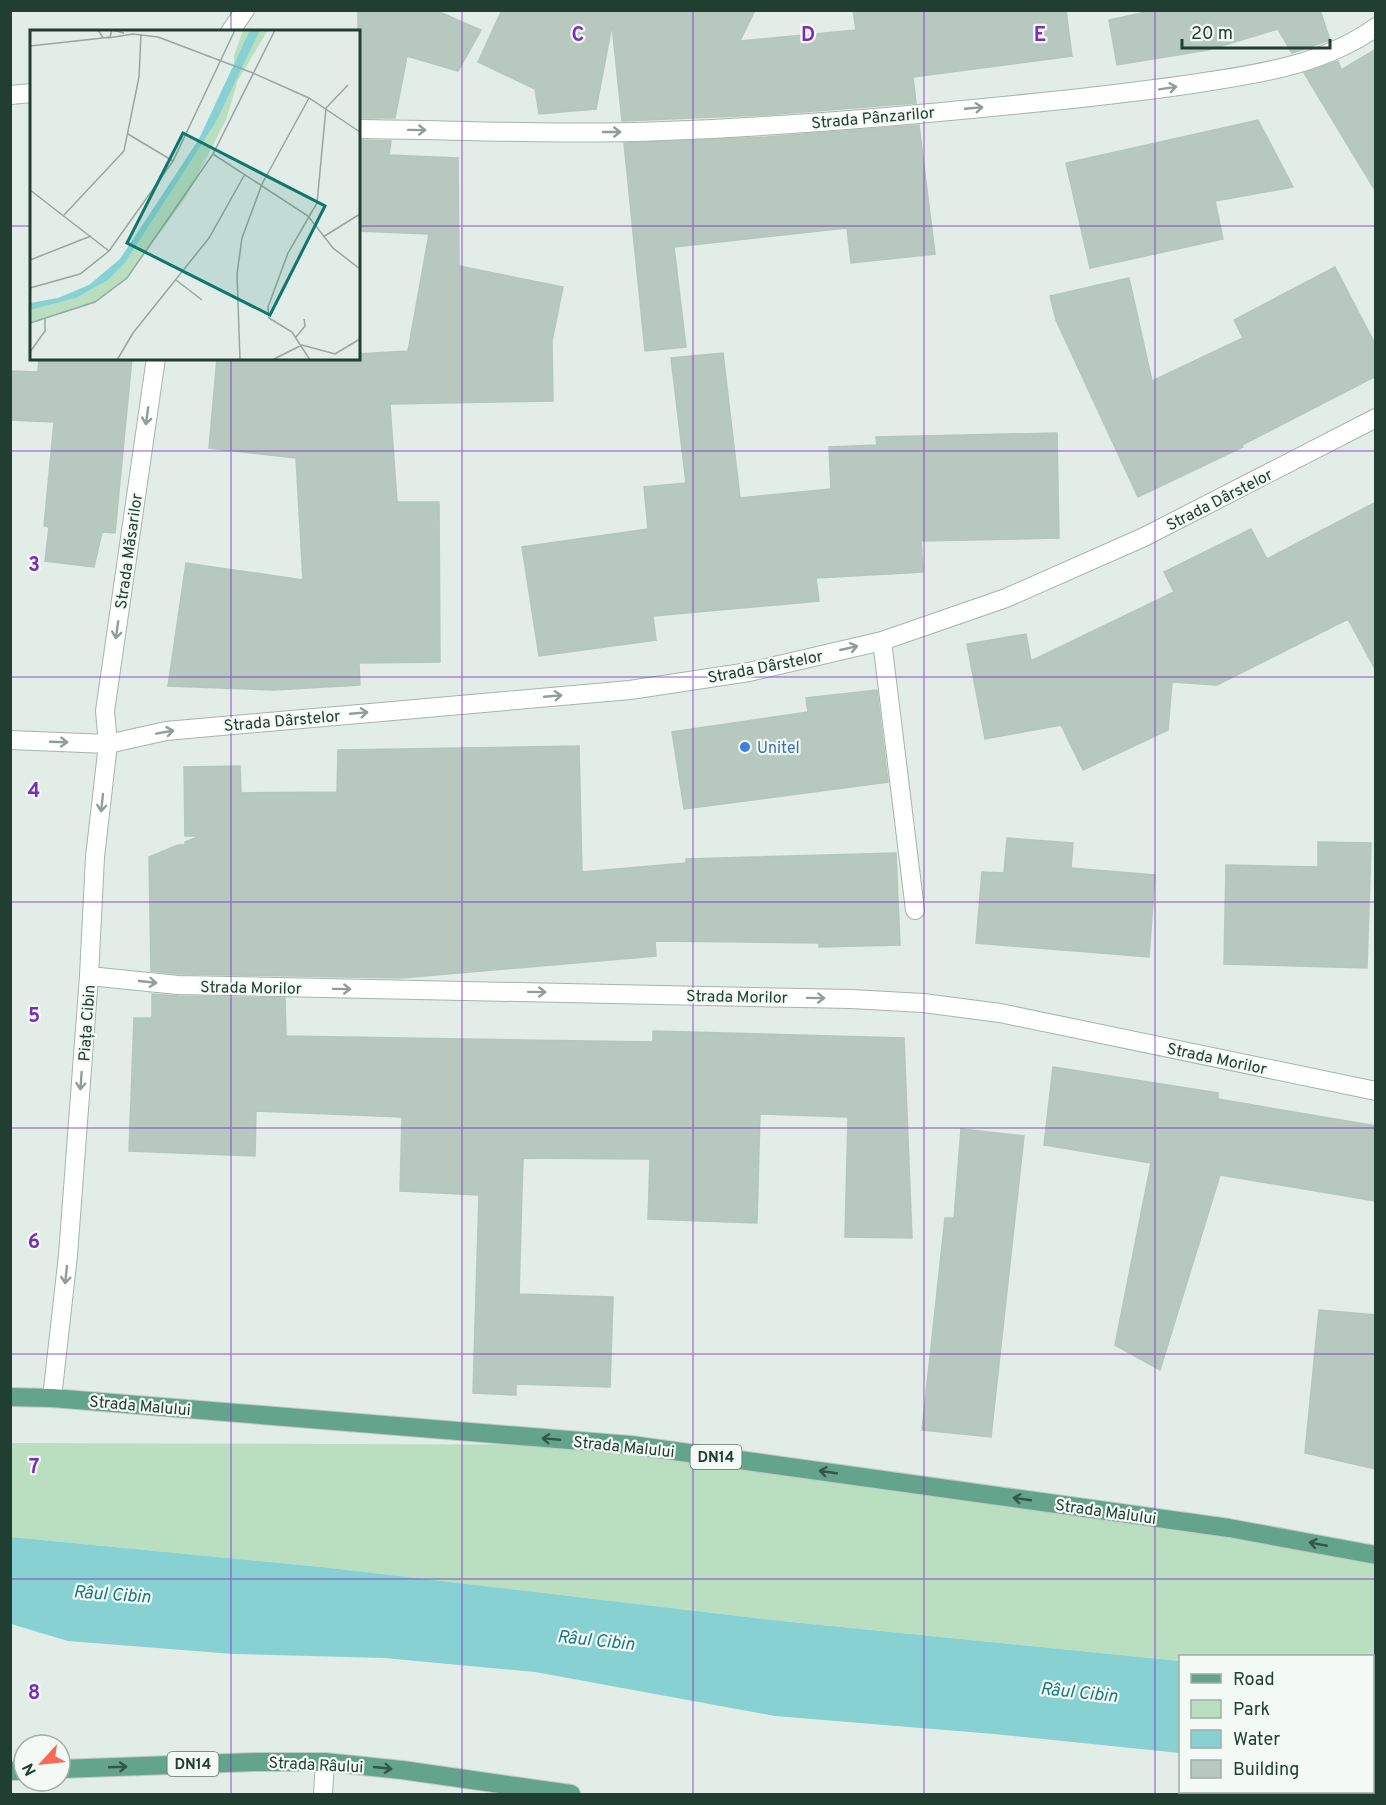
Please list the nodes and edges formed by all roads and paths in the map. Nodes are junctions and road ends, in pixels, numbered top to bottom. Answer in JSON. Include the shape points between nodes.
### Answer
{"nodes":[{"id":1,"x":245,"y":10,"type":"edge"},
{"id":2,"x":1376,"y":27,"type":"edge"},
{"id":3,"x":231,"y":30,"type":"edge"},
{"id":4,"x":30,"y":93,"type":"edge"},
{"id":5,"x":10,"y":95,"type":"edge"},
{"id":6,"x":360,"y":129,"type":"edge"},
{"id":7,"x":156,"y":360,"type":"edge"},
{"id":8,"x":1376,"y":418,"type":"edge"},
{"id":9,"x":882,"y":641,"type":"junction"},
{"id":10,"x":10,"y":740,"type":"edge"},
{"id":11,"x":108,"y":744,"type":"junction"},
{"id":12,"x":915,"y":910,"type":"dead end"},
{"id":13,"x":89,"y":976,"type":"junction"},
{"id":14,"x":1376,"y":1091,"type":"edge"},
{"id":15,"x":10,"y":1397,"type":"edge"},
{"id":16,"x":52,"y":1398,"type":"junction"},
{"id":17,"x":1376,"y":1555,"type":"edge"},
{"id":18,"x":325,"y":1762,"type":"junction"},
{"id":19,"x":72,"y":1769,"type":"edge"},
{"id":20,"x":323,"y":1794,"type":"edge"},
{"id":21,"x":571,"y":1794,"type":"edge"}],
"edges":[{"from":1,"to":3,"type":"street"},
{"from":6,"to":2,"type":"street","name":"Strada Pânzarilor","one_way":true,"via":[[663,131],[1032,103],[1259,74],[1312,60]]},
{"from":4,"to":5,"type":"street"},
{"from":7,"to":11,"type":"street","name":"Strada Măsarilor","one_way":true,"via":[[105,711]]},
{"from":8,"to":9,"type":"street","name":"Strada Dârstelor","via":[[1144,537],[1006,598]]},
{"from":11,"to":9,"type":"street","name":"Strada Dârstelor","one_way":true,"via":[[166,731],[630,690],[749,672]]},
{"from":9,"to":12,"type":"street"},
{"from":10,"to":11,"type":"street","one_way":true},
{"from":11,"to":13,"type":"street","name":"Piața Cibin","one_way":true},
{"from":13,"to":14,"type":"street","name":"Strada Morilor","one_way":true,"via":[[178,985],[923,1003],[1000,1013]]},
{"from":13,"to":16,"type":"street","name":"Piața Cibin","one_way":true,"via":[[68,1255]]},
{"from":15,"to":16,"type":"main road","name":"Strada Malului","number":"DN14"},
{"from":17,"to":16,"type":"main road","name":"Strada Malului","number":"DN14","one_way":true,"via":[[1229,1528],[630,1445]]},
{"from":19,"to":18,"type":"main road","name":"Strada Râului","number":"DN14","one_way":true},
{"from":18,"to":20,"type":"street"},
{"from":18,"to":21,"type":"main road","name":"Strada Râului","number":"DN14","one_way":true}]}
